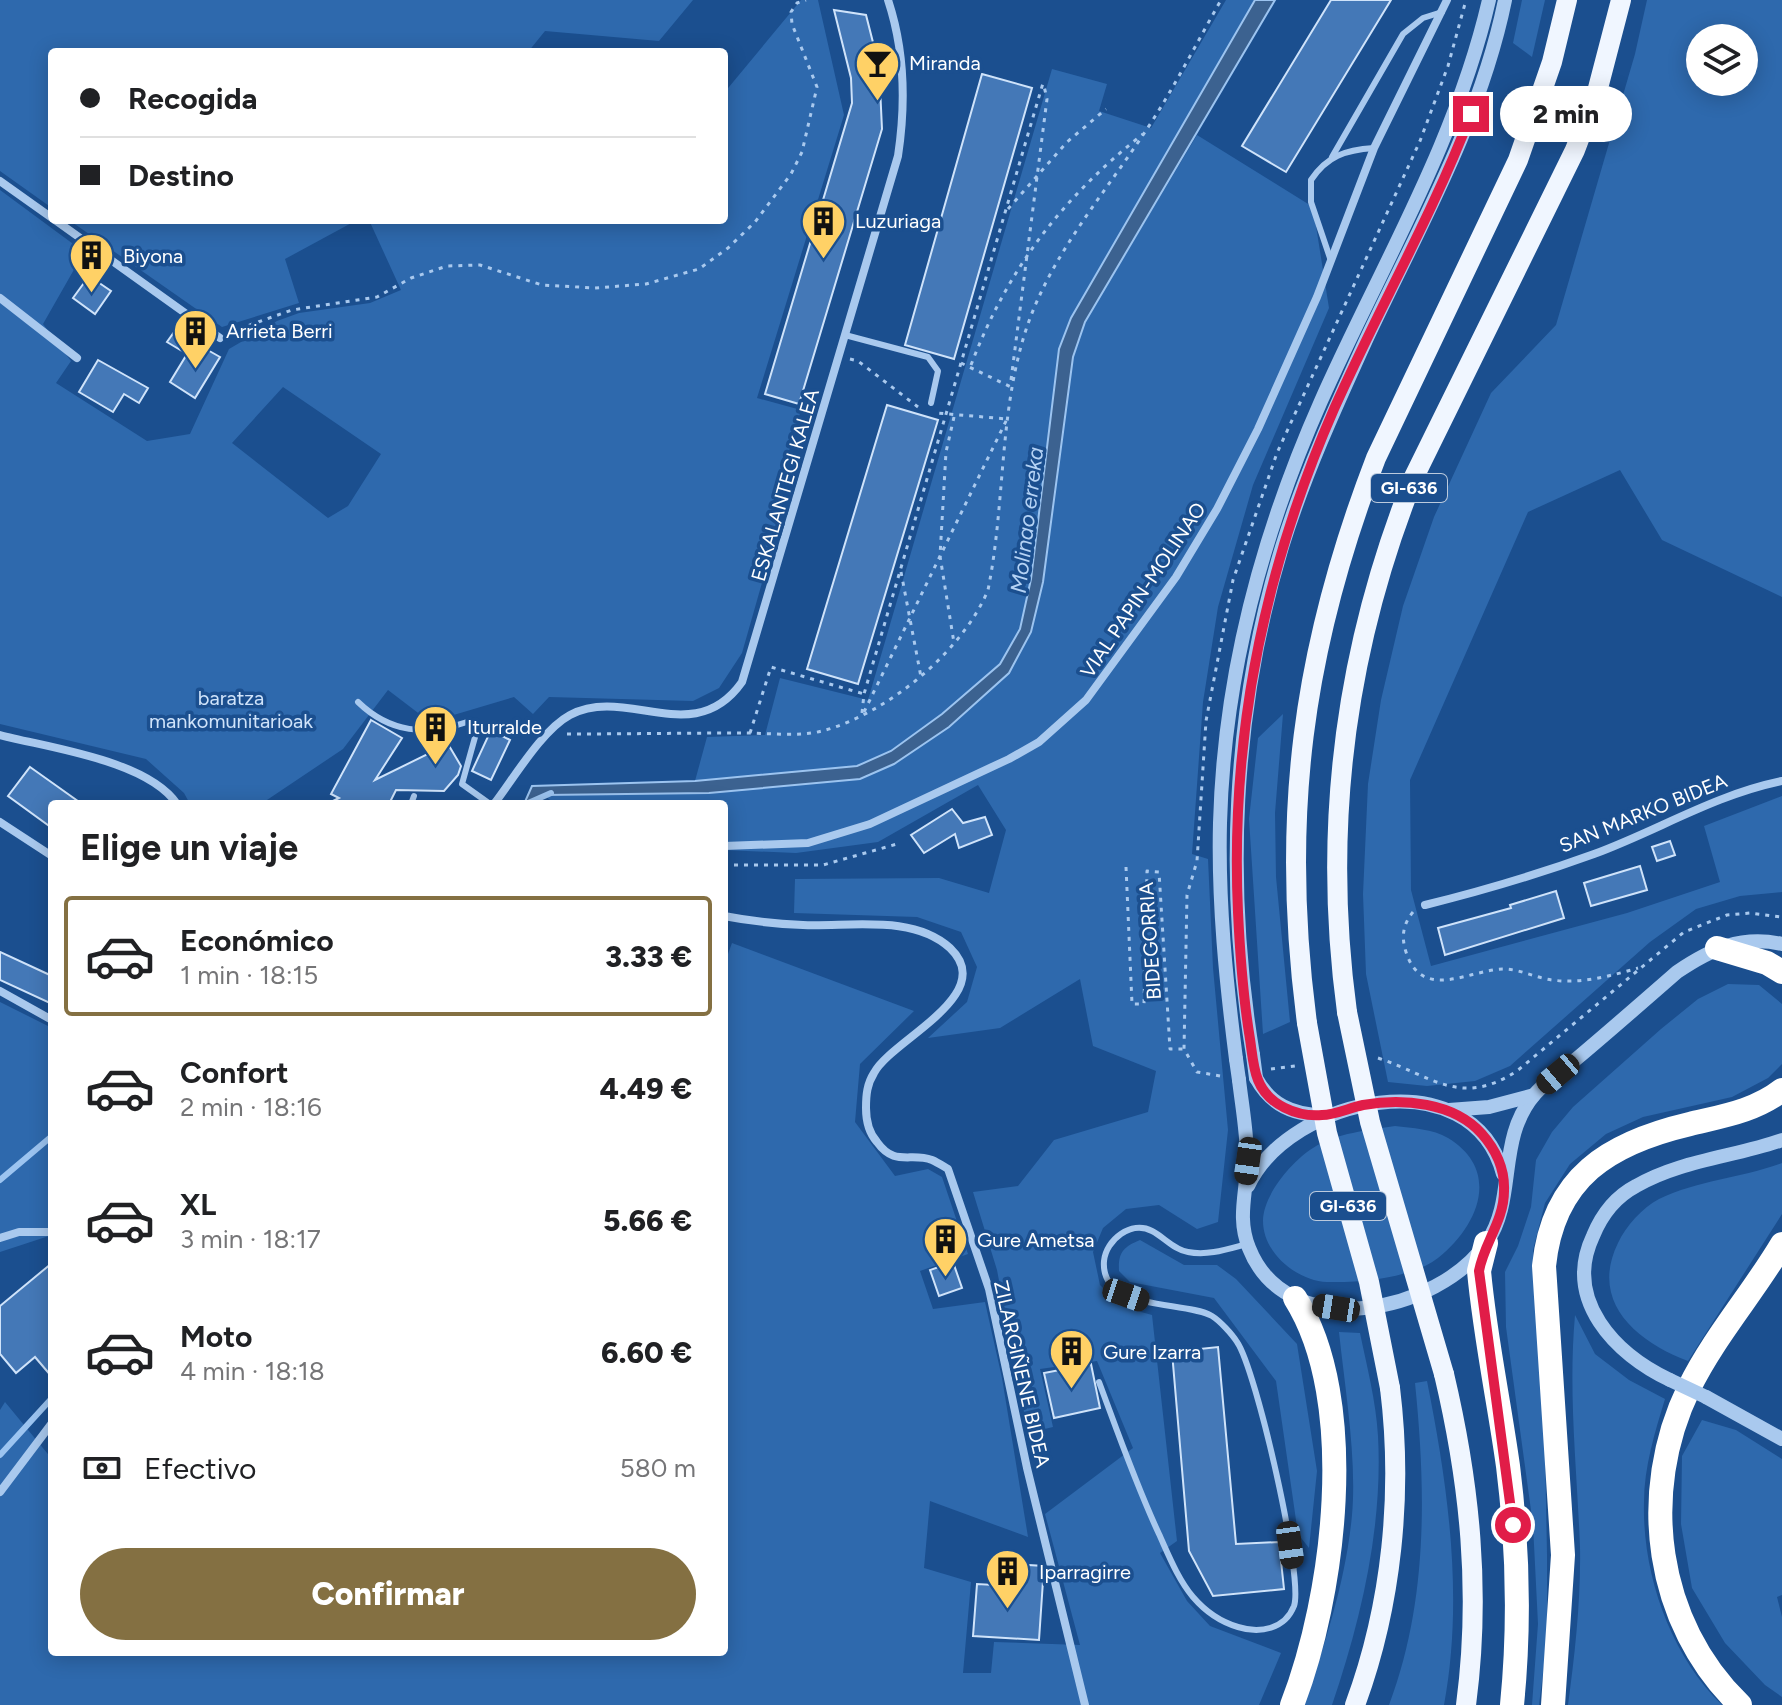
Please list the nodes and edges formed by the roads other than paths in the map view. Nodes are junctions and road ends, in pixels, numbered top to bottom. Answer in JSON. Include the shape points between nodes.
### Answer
{"nodes":[{"id":1,"x":888,"y":0,"type":"edge"},
{"id":2,"x":1447,"y":0,"type":"edge"},
{"id":3,"x":1489,"y":0,"type":"edge"},
{"id":4,"x":1505,"y":0,"type":"edge"},
{"id":5,"x":1567,"y":0,"type":"edge"},
{"id":6,"x":1621,"y":0,"type":"edge"},
{"id":7,"x":1442,"y":12,"type":"junction"},
{"id":8,"x":1374,"y":148,"type":"junction"},
{"id":9,"x":1332,"y":157,"type":"junction"},
{"id":10,"x":0,"y":181,"type":"edge"},
{"id":11,"x":48,"y":215,"type":"edge"},
{"id":12,"x":60,"y":224,"type":"edge"},
{"id":13,"x":1330,"y":259,"type":"junction"},
{"id":14,"x":0,"y":298,"type":"edge"},
{"id":15,"x":845,"y":335,"type":"junction"},
{"id":16,"x":220,"y":338,"type":"road end"},
{"id":17,"x":77,"y":358,"type":"dead end"},
{"id":18,"x":931,"y":403,"type":"dead end"},
{"id":19,"x":358,"y":702,"type":"dead end"},
{"id":20,"x":0,"y":735,"type":"edge"},
{"id":21,"x":1782,"y":781,"type":"edge"},
{"id":22,"x":414,"y":796,"type":"dead end"},
{"id":23,"x":172,"y":800,"type":"edge"},
{"id":24,"x":412,"y":800,"type":"edge"},
{"id":25,"x":486,"y":800,"type":"edge"},
{"id":26,"x":495,"y":800,"type":"edge"},
{"id":27,"x":0,"y":822,"type":"edge"},
{"id":28,"x":728,"y":846,"type":"edge"},
{"id":29,"x":48,"y":853,"type":"edge"},
{"id":30,"x":1425,"y":905,"type":"road end"},
{"id":31,"x":728,"y":917,"type":"edge"},
{"id":32,"x":1782,"y":944,"type":"edge"},
{"id":33,"x":1717,"y":948,"type":"junction"},
{"id":34,"x":1782,"y":972,"type":"edge"},
{"id":35,"x":0,"y":991,"type":"edge"},
{"id":36,"x":48,"y":1018,"type":"edge"},
{"id":37,"x":1782,"y":1090,"type":"edge"},
{"id":38,"x":1534,"y":1095,"type":"junction"},
{"id":39,"x":1444,"y":1110,"type":"junction"},
{"id":40,"x":1326,"y":1115,"type":"junction"},
{"id":41,"x":1782,"y":1140,"type":"edge"},
{"id":42,"x":1504,"y":1178,"type":"junction"},
{"id":43,"x":1241,"y":1206,"type":"junction"},
{"id":44,"x":48,"y":1232,"type":"edge"},
{"id":45,"x":0,"y":1238,"type":"edge"},
{"id":46,"x":1486,"y":1243,"type":"junction"},
{"id":47,"x":1247,"y":1244,"type":"junction"},
{"id":48,"x":1782,"y":1244,"type":"edge"},
{"id":49,"x":1295,"y":1298,"type":"junction"},
{"id":50,"x":1099,"y":1382,"type":"dead end"},
{"id":51,"x":48,"y":1428,"type":"edge"},
{"id":52,"x":1782,"y":1439,"type":"edge"},
{"id":53,"x":0,"y":1492,"type":"edge"},
{"id":54,"x":1085,"y":1705,"type":"edge"},
{"id":55,"x":1292,"y":1705,"type":"edge"},
{"id":56,"x":1355,"y":1705,"type":"edge"},
{"id":57,"x":1466,"y":1705,"type":"edge"},
{"id":58,"x":1512,"y":1705,"type":"edge"},
{"id":59,"x":1553,"y":1705,"type":"edge"},
{"id":60,"x":1740,"y":1705,"type":"edge"}],
"edges":[{"from":1,"to":15,"type":"street","name":"ESKALANTEGI KALEA","via":[[902,69],[902,128]]},
{"from":2,"to":7,"type":"street","name":"VIAL PAPIN-MOLINAO"},
{"from":3,"to":43,"type":"street","bridge":true,"via":[[1442,147],[1292,469],[1266,542],[1236,670],[1220,823],[1224,942],[1248,1161]]},
{"from":4,"to":40,"type":"street","bridge":true,"via":[[1465,131],[1307,475],[1266,607],[1246,714],[1237,822],[1239,940],[1256,1078],[1279,1105],[1304,1115]]},
{"from":5,"to":56,"type":"main road","number":"GI-636","bridge":true,"via":[[1527,137],[1386,434],[1356,510],[1325,611],[1306,710],[1294,829],[1297,943],[1327,1133],[1373,1296],[1390,1388],[1395,1490],[1390,1559]]},
{"from":6,"to":57,"type":"main road","number":"GI-636","bridge":true,"via":[[1582,134],[1419,465],[1395,525],[1365,623],[1347,716],[1337,826],[1338,937],[1347,1012],[1378,1150],[1444,1374],[1465,1476],[1474,1557]]},
{"from":7,"to":8,"type":"street","name":"VIAL PAPIN-MOLINAO"},
{"from":7,"to":9,"type":"lane","via":[[1423,18],[1403,34]]},
{"from":8,"to":9,"type":"lane"},
{"from":8,"to":13,"type":"street","name":"VIAL PAPIN-MOLINAO"},
{"from":9,"to":13,"type":"lane","via":[[1311,180],[1310,193]]},
{"from":10,"to":11,"type":"street"},
{"from":12,"to":16,"type":"street"},
{"from":13,"to":28,"type":"street","name":"VIAL PAPIN-MOLINAO","via":[[1264,416],[1217,509],[1105,678],[1068,718],[1009,759],[840,835],[792,844]]},
{"from":14,"to":17,"type":"street"},
{"from":15,"to":18,"type":"lane","via":[[928,357],[938,371]]},
{"from":15,"to":26,"type":"street","name":"ESKALANTEGI KALEA","via":[[748,670],[735,693],[714,708],[688,715],[583,709],[547,734]]},
{"from":19,"to":25,"type":"lane","via":[[373,716],[410,730],[441,731],[467,722],[477,730],[462,784]]},
{"from":20,"to":23,"type":"street","via":[[116,765],[144,776]]},
{"from":21,"to":30,"type":"street","name":"SAN MARKO BIDEA","via":[[1729,794],[1595,853]]},
{"from":22,"to":24,"type":"lane"},
{"from":27,"to":29,"type":"street"},
{"from":31,"to":54,"type":"street","name":"ZILARGIÑENE BIDEA","via":[[912,929],[935,935],[954,951],[963,971],[958,992],[945,1010],[874,1071],[866,1092],[866,1120],[877,1143],[897,1159],[930,1159],[948,1169],[989,1289]]},
{"from":32,"to":33,"type":"street","via":[[1749,941]]},
{"from":33,"to":34,"type":"highway"},
{"from":33,"to":38,"type":"street","via":[[1677,972]]},
{"from":35,"to":36,"type":"street"},
{"from":37,"to":59,"type":"highway","via":[[1749,1109],[1654,1133],[1614,1150],[1579,1179],[1550,1228],[1544,1266],[1563,1555]]},
{"from":38,"to":39,"type":"street","via":[[1489,1107]]},
{"from":38,"to":42,"type":"street","via":[[1514,1134]]},
{"from":39,"to":40,"type":"street","via":[[1391,1102]]},
{"from":39,"to":42,"type":"street","via":[[1461,1116],[1483,1136],[1499,1159]]},
{"from":40,"to":43,"type":"street","via":[[1274,1150],[1253,1176]]},
{"from":41,"to":52,"type":"street","bridge":true,"via":[[1654,1176],[1615,1201],[1588,1245],[1584,1287],[1596,1319],[1627,1356]]},
{"from":42,"to":46,"type":"street","via":[[1502,1213]]},
{"from":43,"to":47,"type":"street"},
{"from":44,"to":45,"type":"street"},
{"from":46,"to":49,"type":"street","via":[[1440,1285],[1401,1300],[1336,1308]]},
{"from":46,"to":58,"type":"highway","via":[[1479,1271],[1516,1553]]},
{"from":47,"to":49,"type":"street","via":[[1269,1280]]},
{"from":47,"to":50,"type":"lane","via":[[1206,1254],[1185,1252],[1149,1229],[1133,1229],[1107,1247],[1105,1273],[1110,1285],[1126,1295],[1214,1317],[1239,1344],[1286,1514],[1295,1604],[1286,1621],[1272,1628],[1237,1627],[1207,1611],[1192,1595],[1150,1514]]},
{"from":48,"to":60,"type":"highway","via":[[1688,1390],[1669,1443],[1659,1509],[1674,1602],[1702,1659]]},
{"from":49,"to":55,"type":"highway","via":[[1323,1370],[1332,1439],[1333,1510],[1321,1609]]},
{"from":51,"to":53,"type":"street"}]}
